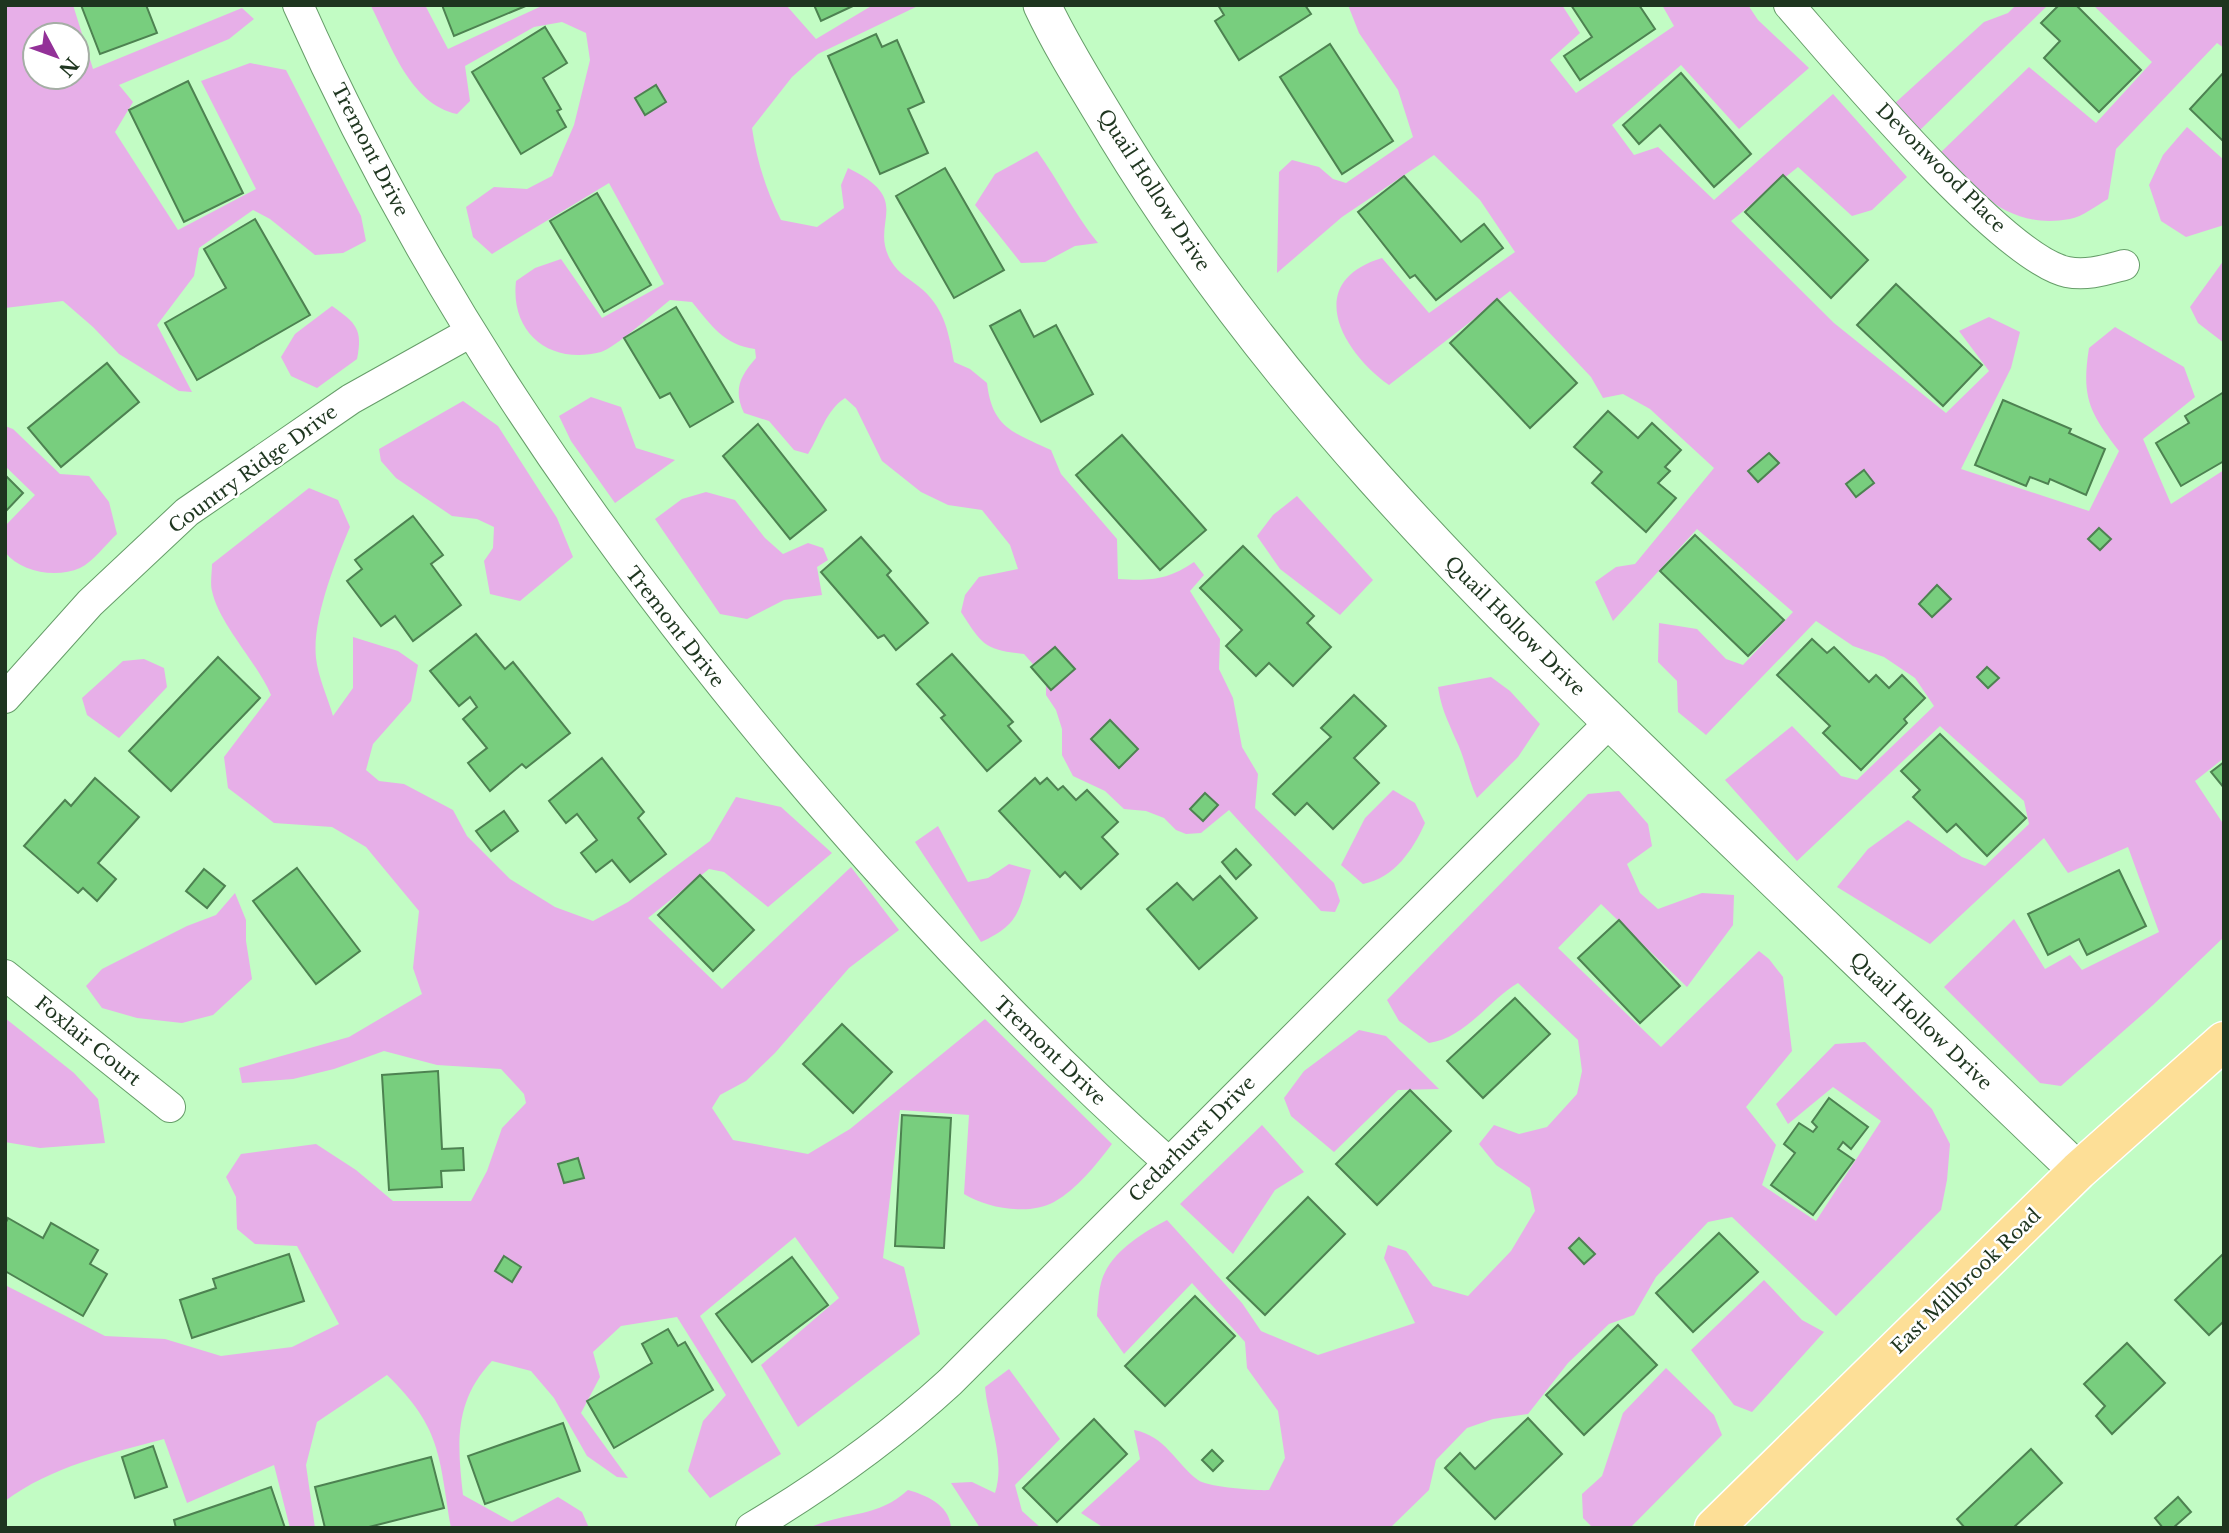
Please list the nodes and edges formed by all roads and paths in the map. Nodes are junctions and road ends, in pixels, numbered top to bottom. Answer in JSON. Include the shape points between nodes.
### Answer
{"nodes":[{"id":1,"x":298,"y":5,"type":"edge"},
{"id":2,"x":1042,"y":5,"type":"edge"},
{"id":3,"x":1789,"y":5,"type":"edge"},
{"id":4,"x":2124,"y":265,"type":"dead end"},
{"id":5,"x":468,"y":333,"type":"junction"},
{"id":6,"x":5,"y":698,"type":"edge"},
{"id":7,"x":1610,"y":722,"type":"junction"},
{"id":8,"x":5,"y":975,"type":"edge"},
{"id":9,"x":2224,"y":1041,"type":"edge"},
{"id":10,"x":170,"y":1107,"type":"dead end"},
{"id":11,"x":1168,"y":1162,"type":"junction"},
{"id":12,"x":2078,"y":1171,"type":"junction"},
{"id":13,"x":751,"y":1528,"type":"edge"},
{"id":14,"x":1714,"y":1528,"type":"edge"}],
"edges":[{"from":1,"to":5,"type":"street","name":"Tremont Drive"},
{"from":2,"to":7,"type":"street","name":"Quail Hollow Drive","via":[[1149,188],[1296,387],[1405,515]]},
{"from":3,"to":4,"type":"street","name":"Devonwood Place","via":[[1997,229],[2065,272],[2090,274]]},
{"from":5,"to":6,"type":"street","name":"Country Ridge Drive","via":[[351,399],[187,512],[90,603]]},
{"from":5,"to":11,"type":"street","name":"Tremont Drive","via":[[621,558],[838,826],[1060,1063]]},
{"from":7,"to":11,"type":"street","name":"Cedarhurst Drive"},
{"from":7,"to":12,"type":"street","name":"Quail Hollow Drive"},
{"from":8,"to":10,"type":"street","name":"Foxlair Court"},
{"from":9,"to":12,"type":"main road","name":"East Millbrook Road"},
{"from":11,"to":13,"type":"street","name":"Cedarhurst Drive","via":[[900,1428]]},
{"from":12,"to":14,"type":"main road","name":"East Millbrook Road"}]}
